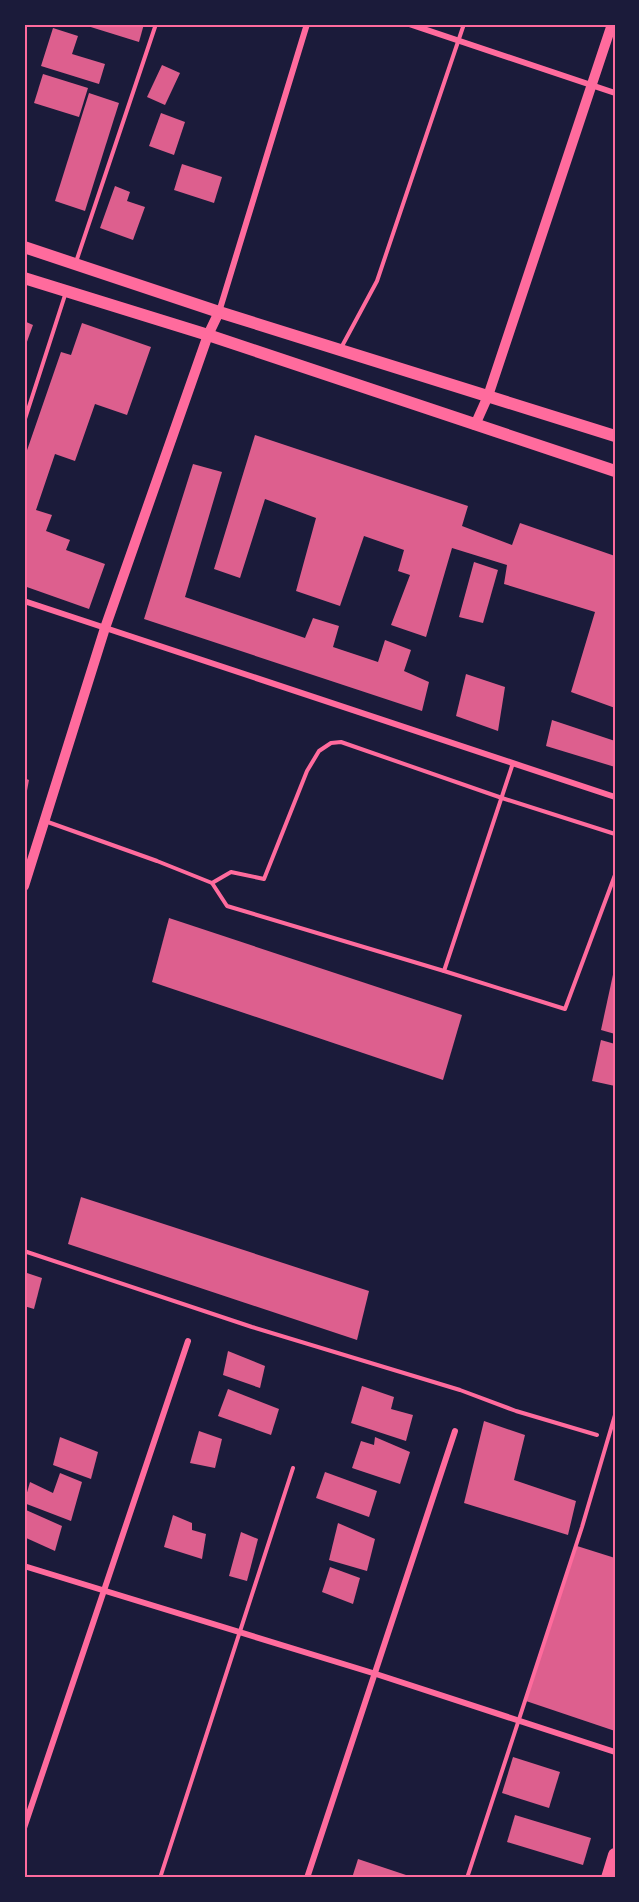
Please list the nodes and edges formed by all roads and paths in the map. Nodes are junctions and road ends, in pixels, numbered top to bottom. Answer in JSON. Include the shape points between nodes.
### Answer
{"nodes":[{"id":1,"x":156,"y":24,"type":"edge"},
{"id":2,"x":307,"y":24,"type":"edge"},
{"id":3,"x":409,"y":24,"type":"edge"},
{"id":4,"x":464,"y":24,"type":"edge"},
{"id":5,"x":612,"y":24,"type":"edge"},
{"id":6,"x":459,"y":40,"type":"junction"},
{"id":7,"x":593,"y":85,"type":"junction"},
{"id":8,"x":615,"y":93,"type":"edge"},
{"id":9,"x":24,"y":248,"type":"edge"},
{"id":10,"x":75,"y":265,"type":"junction"},
{"id":11,"x":24,"y":278,"type":"edge"},
{"id":12,"x":66,"y":291,"type":"junction"},
{"id":13,"x":219,"y":312,"type":"junction"},
{"id":14,"x":207,"y":335,"type":"junction"},
{"id":15,"x":340,"y":350,"type":"junction"},
{"id":16,"x":488,"y":396,"type":"junction"},
{"id":17,"x":24,"y":422,"type":"edge"},
{"id":18,"x":475,"y":425,"type":"junction"},
{"id":19,"x":615,"y":436,"type":"edge"},
{"id":20,"x":615,"y":471,"type":"edge"},
{"id":21,"x":24,"y":601,"type":"edge"},
{"id":22,"x":105,"y":628,"type":"junction"},
{"id":23,"x":513,"y":763,"type":"junction"},
{"id":24,"x":615,"y":797,"type":"edge"},
{"id":25,"x":502,"y":798,"type":"junction"},
{"id":26,"x":45,"y":820,"type":"junction"},
{"id":27,"x":615,"y":834,"type":"edge"},
{"id":28,"x":615,"y":875,"type":"edge"},
{"id":29,"x":212,"y":884,"type":"junction"},
{"id":30,"x":24,"y":886,"type":"edge"},
{"id":31,"x":444,"y":971,"type":"junction"},
{"id":32,"x":24,"y":1251,"type":"edge"},
{"id":33,"x":188,"y":1341,"type":"dead end"},
{"id":34,"x":615,"y":1415,"type":"edge"},
{"id":35,"x":455,"y":1431,"type":"dead end"},
{"id":36,"x":607,"y":1438,"type":"junction"},
{"id":37,"x":293,"y":1468,"type":"dead end"},
{"id":38,"x":24,"y":1566,"type":"edge"},
{"id":39,"x":104,"y":1590,"type":"junction"},
{"id":40,"x":239,"y":1632,"type":"junction"},
{"id":41,"x":376,"y":1674,"type":"junction"},
{"id":42,"x":517,"y":1720,"type":"junction"},
{"id":43,"x":615,"y":1752,"type":"edge"},
{"id":44,"x":24,"y":1828,"type":"edge"},
{"id":45,"x":615,"y":1855,"type":"edge"},
{"id":46,"x":160,"y":1878,"type":"edge"},
{"id":47,"x":307,"y":1878,"type":"edge"},
{"id":48,"x":468,"y":1878,"type":"edge"},
{"id":49,"x":608,"y":1878,"type":"edge"}],
"edges":[{"from":1,"to":10,"type":"lane"},
{"from":2,"to":13,"type":"street"},
{"from":3,"to":6,"type":"street"},
{"from":4,"to":6,"type":"lane"},
{"from":5,"to":7,"type":"street"},
{"from":6,"to":7,"type":"street"},
{"from":6,"to":15,"type":"lane","via":[[377,281]]},
{"from":7,"to":8,"type":"street"},
{"from":7,"to":16,"type":"street"},
{"from":9,"to":10,"type":"main road"},
{"from":10,"to":13,"type":"main road"},
{"from":11,"to":12,"type":"main road"},
{"from":12,"to":14,"type":"main road"},
{"from":12,"to":17,"type":"lane"},
{"from":13,"to":14,"type":"street"},
{"from":13,"to":15,"type":"main road"},
{"from":14,"to":18,"type":"main road"},
{"from":14,"to":22,"type":"street"},
{"from":15,"to":16,"type":"main road"},
{"from":16,"to":18,"type":"street"},
{"from":16,"to":19,"type":"main road"},
{"from":18,"to":20,"type":"main road"},
{"from":21,"to":22,"type":"street"},
{"from":22,"to":23,"type":"street"},
{"from":22,"to":26,"type":"street"},
{"from":23,"to":24,"type":"street"},
{"from":23,"to":25,"type":"lane"},
{"from":25,"to":27,"type":"lane"},
{"from":25,"to":29,"type":"lane","via":[[341,742],[331,743],[319,751],[307,771],[264,879],[231,872]]},
{"from":25,"to":31,"type":"lane"},
{"from":26,"to":29,"type":"lane"},
{"from":26,"to":30,"type":"street"},
{"from":28,"to":31,"type":"lane","via":[[565,1009]]},
{"from":29,"to":31,"type":"lane","via":[[227,906]]},
{"from":32,"to":36,"type":"path"},
{"from":33,"to":39,"type":"street"},
{"from":34,"to":36,"type":"lane"},
{"from":35,"to":41,"type":"street"},
{"from":36,"to":42,"type":"lane","via":[[582,1527]]},
{"from":37,"to":40,"type":"lane"},
{"from":38,"to":39,"type":"street"},
{"from":39,"to":40,"type":"street"},
{"from":39,"to":44,"type":"street"},
{"from":40,"to":41,"type":"street"},
{"from":40,"to":46,"type":"lane"},
{"from":41,"to":42,"type":"street"},
{"from":41,"to":47,"type":"street"},
{"from":42,"to":43,"type":"street"},
{"from":42,"to":48,"type":"lane"},
{"from":45,"to":49,"type":"main road"}]}
